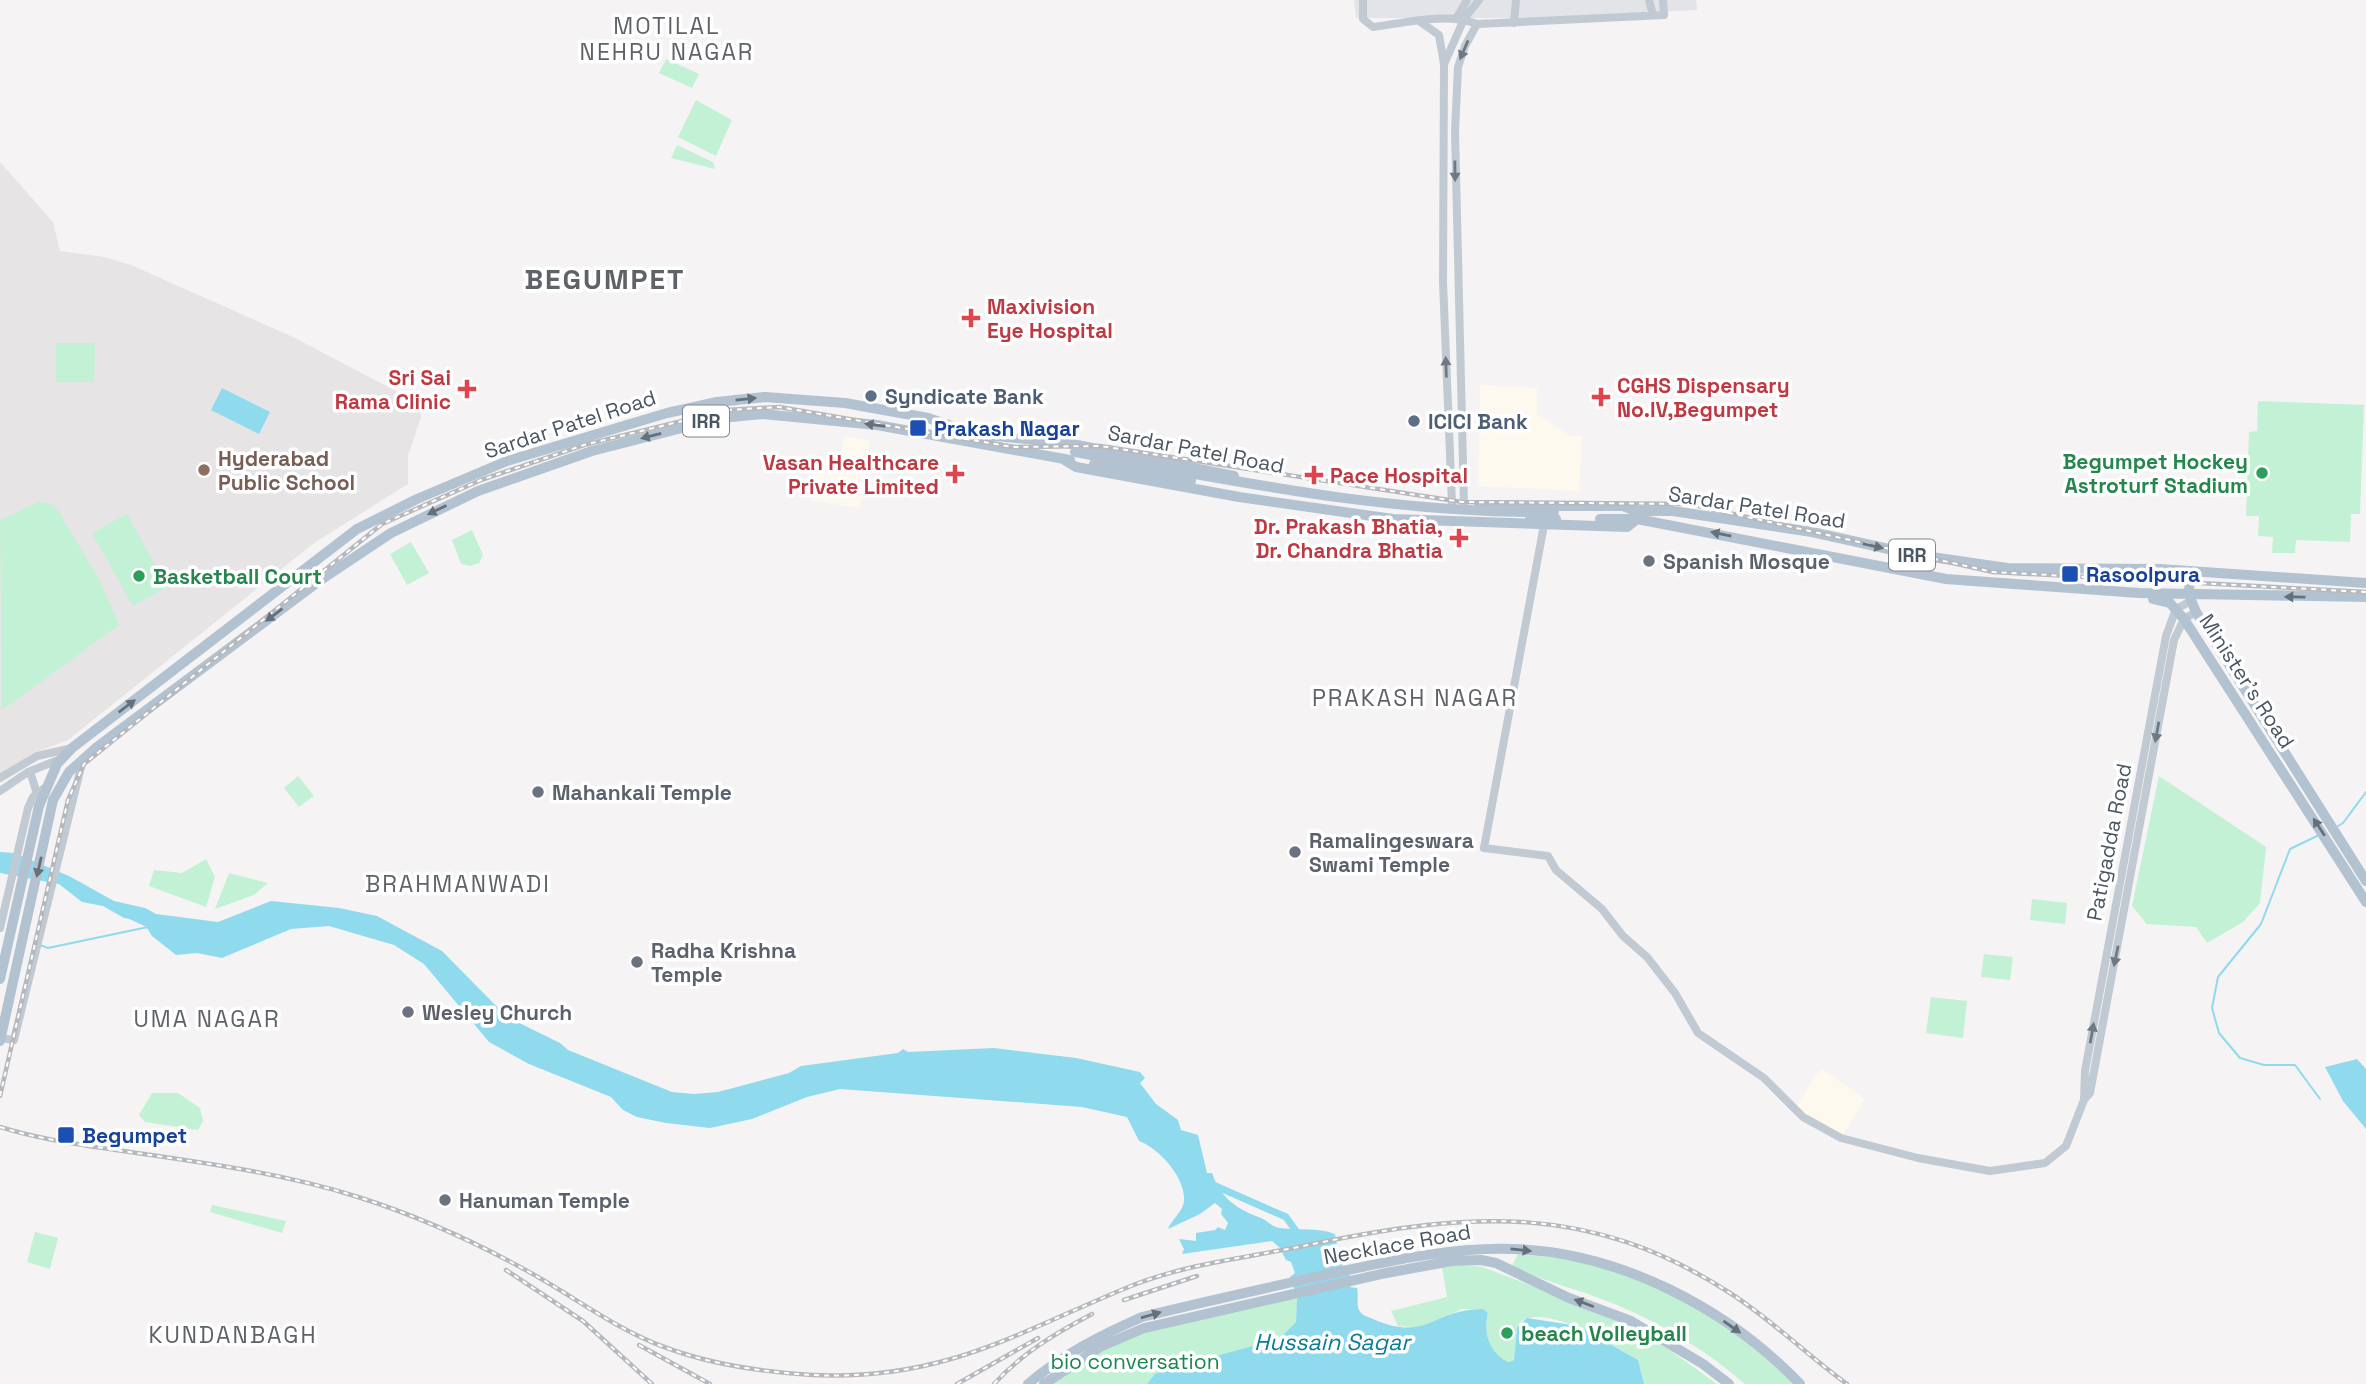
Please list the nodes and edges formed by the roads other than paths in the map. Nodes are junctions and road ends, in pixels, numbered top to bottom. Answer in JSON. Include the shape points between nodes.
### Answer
{"nodes":[{"id":1,"x":1363,"y":0,"type":"edge"},
{"id":2,"x":1467,"y":0,"type":"edge"},
{"id":3,"x":1479,"y":0,"type":"edge"},
{"id":4,"x":1516,"y":0,"type":"edge"},
{"id":5,"x":1649,"y":0,"type":"edge"},
{"id":6,"x":1663,"y":0,"type":"edge"},
{"id":7,"x":1653,"y":15,"type":"junction"},
{"id":8,"x":1460,"y":19,"type":"junction"},
{"id":9,"x":1419,"y":21,"type":"junction"},
{"id":10,"x":1514,"y":23,"type":"junction"},
{"id":11,"x":1477,"y":24,"type":"junction"},
{"id":12,"x":1444,"y":64,"type":"junction"},
{"id":13,"x":1443,"y":78,"type":"junction"},
{"id":14,"x":1457,"y":78,"type":"junction"},
{"id":15,"x":1442,"y":132,"type":"junction"},
{"id":16,"x":1455,"y":132,"type":"junction"},
{"id":17,"x":1457,"y":281,"type":"junction"},
{"id":18,"x":1443,"y":282,"type":"junction"},
{"id":19,"x":1448,"y":435,"type":"junction"},
{"id":20,"x":1462,"y":435,"type":"junction"},
{"id":21,"x":1020,"y":440,"type":"junction"},
{"id":22,"x":1070,"y":457,"type":"junction"},
{"id":23,"x":1396,"y":498,"type":"junction"},
{"id":24,"x":1452,"y":502,"type":"junction"},
{"id":25,"x":1464,"y":503,"type":"junction"},
{"id":26,"x":1491,"y":504,"type":"junction"},
{"id":27,"x":1637,"y":515,"type":"junction"},
{"id":28,"x":1393,"y":519,"type":"junction"},
{"id":29,"x":1460,"y":523,"type":"junction"},
{"id":30,"x":1544,"y":525,"type":"junction"},
{"id":31,"x":2190,"y":571,"type":"junction"},
{"id":32,"x":1946,"y":579,"type":"junction"},
{"id":33,"x":2365,"y":583,"type":"edge"},
{"id":34,"x":2366,"y":597,"type":"edge"},
{"id":35,"x":2192,"y":603,"type":"junction"},
{"id":36,"x":2176,"y":609,"type":"junction"},
{"id":37,"x":2184,"y":619,"type":"junction"},
{"id":38,"x":2170,"y":638,"type":"junction"},
{"id":39,"x":72,"y":748,"type":"junction"},
{"id":40,"x":63,"y":758,"type":"junction"},
{"id":41,"x":83,"y":759,"type":"junction"},
{"id":42,"x":29,"y":772,"type":"junction"},
{"id":43,"x":0,"y":778,"type":"edge"},
{"id":44,"x":0,"y":791,"type":"edge"},
{"id":45,"x":41,"y":791,"type":"junction"},
{"id":46,"x":2345,"y":855,"type":"junction"},
{"id":47,"x":2366,"y":881,"type":"edge"},
{"id":48,"x":2366,"y":902,"type":"edge"},
{"id":49,"x":1,"y":926,"type":"edge"},
{"id":50,"x":0,"y":964,"type":"edge"},
{"id":51,"x":30,"y":972,"type":"junction"},
{"id":52,"x":0,"y":979,"type":"edge"},
{"id":53,"x":2097,"y":1002,"type":"junction"},
{"id":54,"x":2107,"y":1004,"type":"junction"},
{"id":55,"x":0,"y":1039,"type":"edge"},
{"id":56,"x":2084,"y":1100,"type":"junction"},
{"id":57,"x":1498,"y":1249,"type":"junction"},
{"id":58,"x":1496,"y":1263,"type":"junction"},
{"id":59,"x":1381,"y":1268,"type":"junction"},
{"id":60,"x":1124,"y":1331,"type":"junction"},
{"id":61,"x":1028,"y":1384,"type":"edge"},
{"id":62,"x":1044,"y":1384,"type":"edge"},
{"id":63,"x":1729,"y":1384,"type":"edge"},
{"id":64,"x":1800,"y":1384,"type":"edge"}],
"edges":[{"from":1,"to":9,"type":"street","via":[[1363,19],[1368,25]]},
{"from":2,"to":8,"type":"street"},
{"from":3,"to":8,"type":"street"},
{"from":4,"to":10,"type":"street"},
{"from":5,"to":7,"type":"street"},
{"from":6,"to":7,"type":"street","via":[[1664,15]]},
{"from":7,"to":10,"type":"street"},
{"from":8,"to":9,"type":"street"},
{"from":8,"to":11,"type":"street"},
{"from":8,"to":12,"type":"street"},
{"from":9,"to":12,"type":"street","via":[[1439,35]]},
{"from":10,"to":11,"type":"street"},
{"from":11,"to":14,"type":"street","one_way":true,"via":[[1460,56]]},
{"from":12,"to":13,"type":"street"},
{"from":13,"to":14,"type":"street"},
{"from":13,"to":15,"type":"street"},
{"from":14,"to":16,"type":"street"},
{"from":15,"to":16,"type":"street"},
{"from":15,"to":18,"type":"street"},
{"from":16,"to":17,"type":"street","one_way":true},
{"from":17,"to":18,"type":"street"},
{"from":17,"to":20,"type":"street"},
{"from":19,"to":18,"type":"street","one_way":true},
{"from":19,"to":20,"type":"street"},
{"from":19,"to":24,"type":"street"},
{"from":20,"to":25,"type":"street"},
{"from":21,"to":22,"type":"main road","number":"IRR"},
{"from":21,"to":23,"type":"main road","name":"Sardar Patel Road","number":"IRR","via":[[1067,443],[1284,485]]},
{"from":39,"to":21,"type":"main road","name":"Sardar Patel Road","number":"IRR","one_way":true,"via":[[358,528],[507,461],[667,413],[765,397],[845,403]]},
{"from":22,"to":27,"type":"main road","number":"IRR","bridge":true,"via":[[1405,507]]},
{"from":22,"to":28,"type":"main road","name":"Sardar Patel Road","number":"IRR","via":[[1076,467]]},
{"from":22,"to":41,"type":"main road","name":"Sardar Patel Road","number":"IRR","one_way":true,"via":[[877,425],[762,414],[721,418],[592,450],[478,491],[380,540]]},
{"from":23,"to":24,"type":"main road","name":"Sardar Patel Road","number":"IRR"},
{"from":23,"to":28,"type":"main road"},
{"from":24,"to":25,"type":"main road","name":"Sardar Patel Road","number":"IRR"},
{"from":25,"to":26,"type":"main road","name":"Sardar Patel Road","number":"IRR"},
{"from":26,"to":27,"type":"main road","name":"Sardar Patel Road","number":"IRR","via":[[1623,506]]},
{"from":26,"to":29,"type":"main road","via":[[1497,515],[1493,520]]},
{"from":27,"to":30,"type":"main road","name":"Sardar Patel Road","number":"IRR","via":[[1627,527]]},
{"from":27,"to":31,"type":"main road","name":"Sardar Patel Road","number":"IRR","one_way":true,"via":[[1673,511],[1812,532],[1973,564]]},
{"from":32,"to":27,"type":"main road","name":"Sardar Patel Road","number":"IRR","one_way":true},
{"from":28,"to":29,"type":"main road","name":"Sardar Patel Road","number":"IRR"},
{"from":29,"to":30,"type":"main road","name":"Sardar Patel Road","number":"IRR"},
{"from":30,"to":56,"type":"street","name":"Patigadda Road","via":[[1484,848],[1548,856],[1556,870],[1602,909],[1647,957],[1698,1033],[1764,1078],[1803,1117],[1848,1140],[1990,1171],[2052,1159],[2072,1135]]},
{"from":31,"to":33,"type":"main road","name":"Sardar Patel Road","number":"IRR"},
{"from":31,"to":35,"type":"main road"},
{"from":32,"to":35,"type":"main road","name":"Sardar Patel Road","number":"IRR"},
{"from":32,"to":36,"type":"main road","name":"Minister's Road","via":[[1962,588],[2165,601]]},
{"from":34,"to":35,"type":"main road","name":"Sardar Patel Road","number":"IRR","one_way":true},
{"from":35,"to":36,"type":"street"},
{"from":35,"to":37,"type":"street"},
{"from":35,"to":46,"type":"main road","name":"Minister's Road","via":[[2310,789]]},
{"from":36,"to":37,"type":"main road","name":"Minister's Road"},
{"from":36,"to":38,"type":"street","name":"Patigadda Road"},
{"from":37,"to":38,"type":"street","name":"Patigadda Road"},
{"from":46,"to":37,"type":"main road","name":"Minister's Road","one_way":true,"via":[[2299,795]]},
{"from":38,"to":53,"type":"street","name":"Patigadda Road"},
{"from":38,"to":54,"type":"street","name":"Patigadda Road","one_way":true},
{"from":39,"to":40,"type":"main road","number":"IRR"},
{"from":39,"to":43,"type":"street","via":[[37,756]]},
{"from":40,"to":42,"type":"street"},
{"from":40,"to":45,"type":"main road","number":"IRR"},
{"from":41,"to":51,"type":"street"},
{"from":41,"to":55,"type":"main road","number":"IRR","one_way":true,"bridge":true,"via":[[60,784],[53,800]]},
{"from":42,"to":44,"type":"street"},
{"from":42,"to":45,"type":"street"},
{"from":45,"to":49,"type":"street","via":[[28,808]]},
{"from":45,"to":52,"type":"main road","number":"IRR","bridge":true},
{"from":46,"to":47,"type":"main road","name":"Minister's Road"},
{"from":46,"to":48,"type":"main road","name":"Minister's Road"},
{"from":50,"to":51,"type":"street"},
{"from":51,"to":55,"type":"street","via":[[14,1040]]},
{"from":53,"to":54,"type":"street"},
{"from":56,"to":53,"type":"street","name":"Patigadda Road","one_way":true},
{"from":54,"to":56,"type":"street","name":"Patigadda Road","via":[[2090,1093]]},
{"from":57,"to":58,"type":"main road"},
{"from":57,"to":59,"type":"main road","name":"Necklace Road","via":[[1436,1252]]},
{"from":57,"to":64,"type":"main road","name":"Necklace Road","one_way":true,"via":[[1569,1256],[1665,1287],[1732,1325]]},
{"from":58,"to":59,"type":"main road","name":"Necklace Road","via":[[1452,1261]]},
{"from":63,"to":58,"type":"main road","name":"Necklace Road","one_way":true,"via":[[1631,1321]]},
{"from":59,"to":60,"type":"main road","name":"Necklace Road"},
{"from":60,"to":61,"type":"main road","name":"Necklace Road","via":[[1047,1368]]},
{"from":60,"to":62,"type":"main road","name":"Necklace Road"}]}
